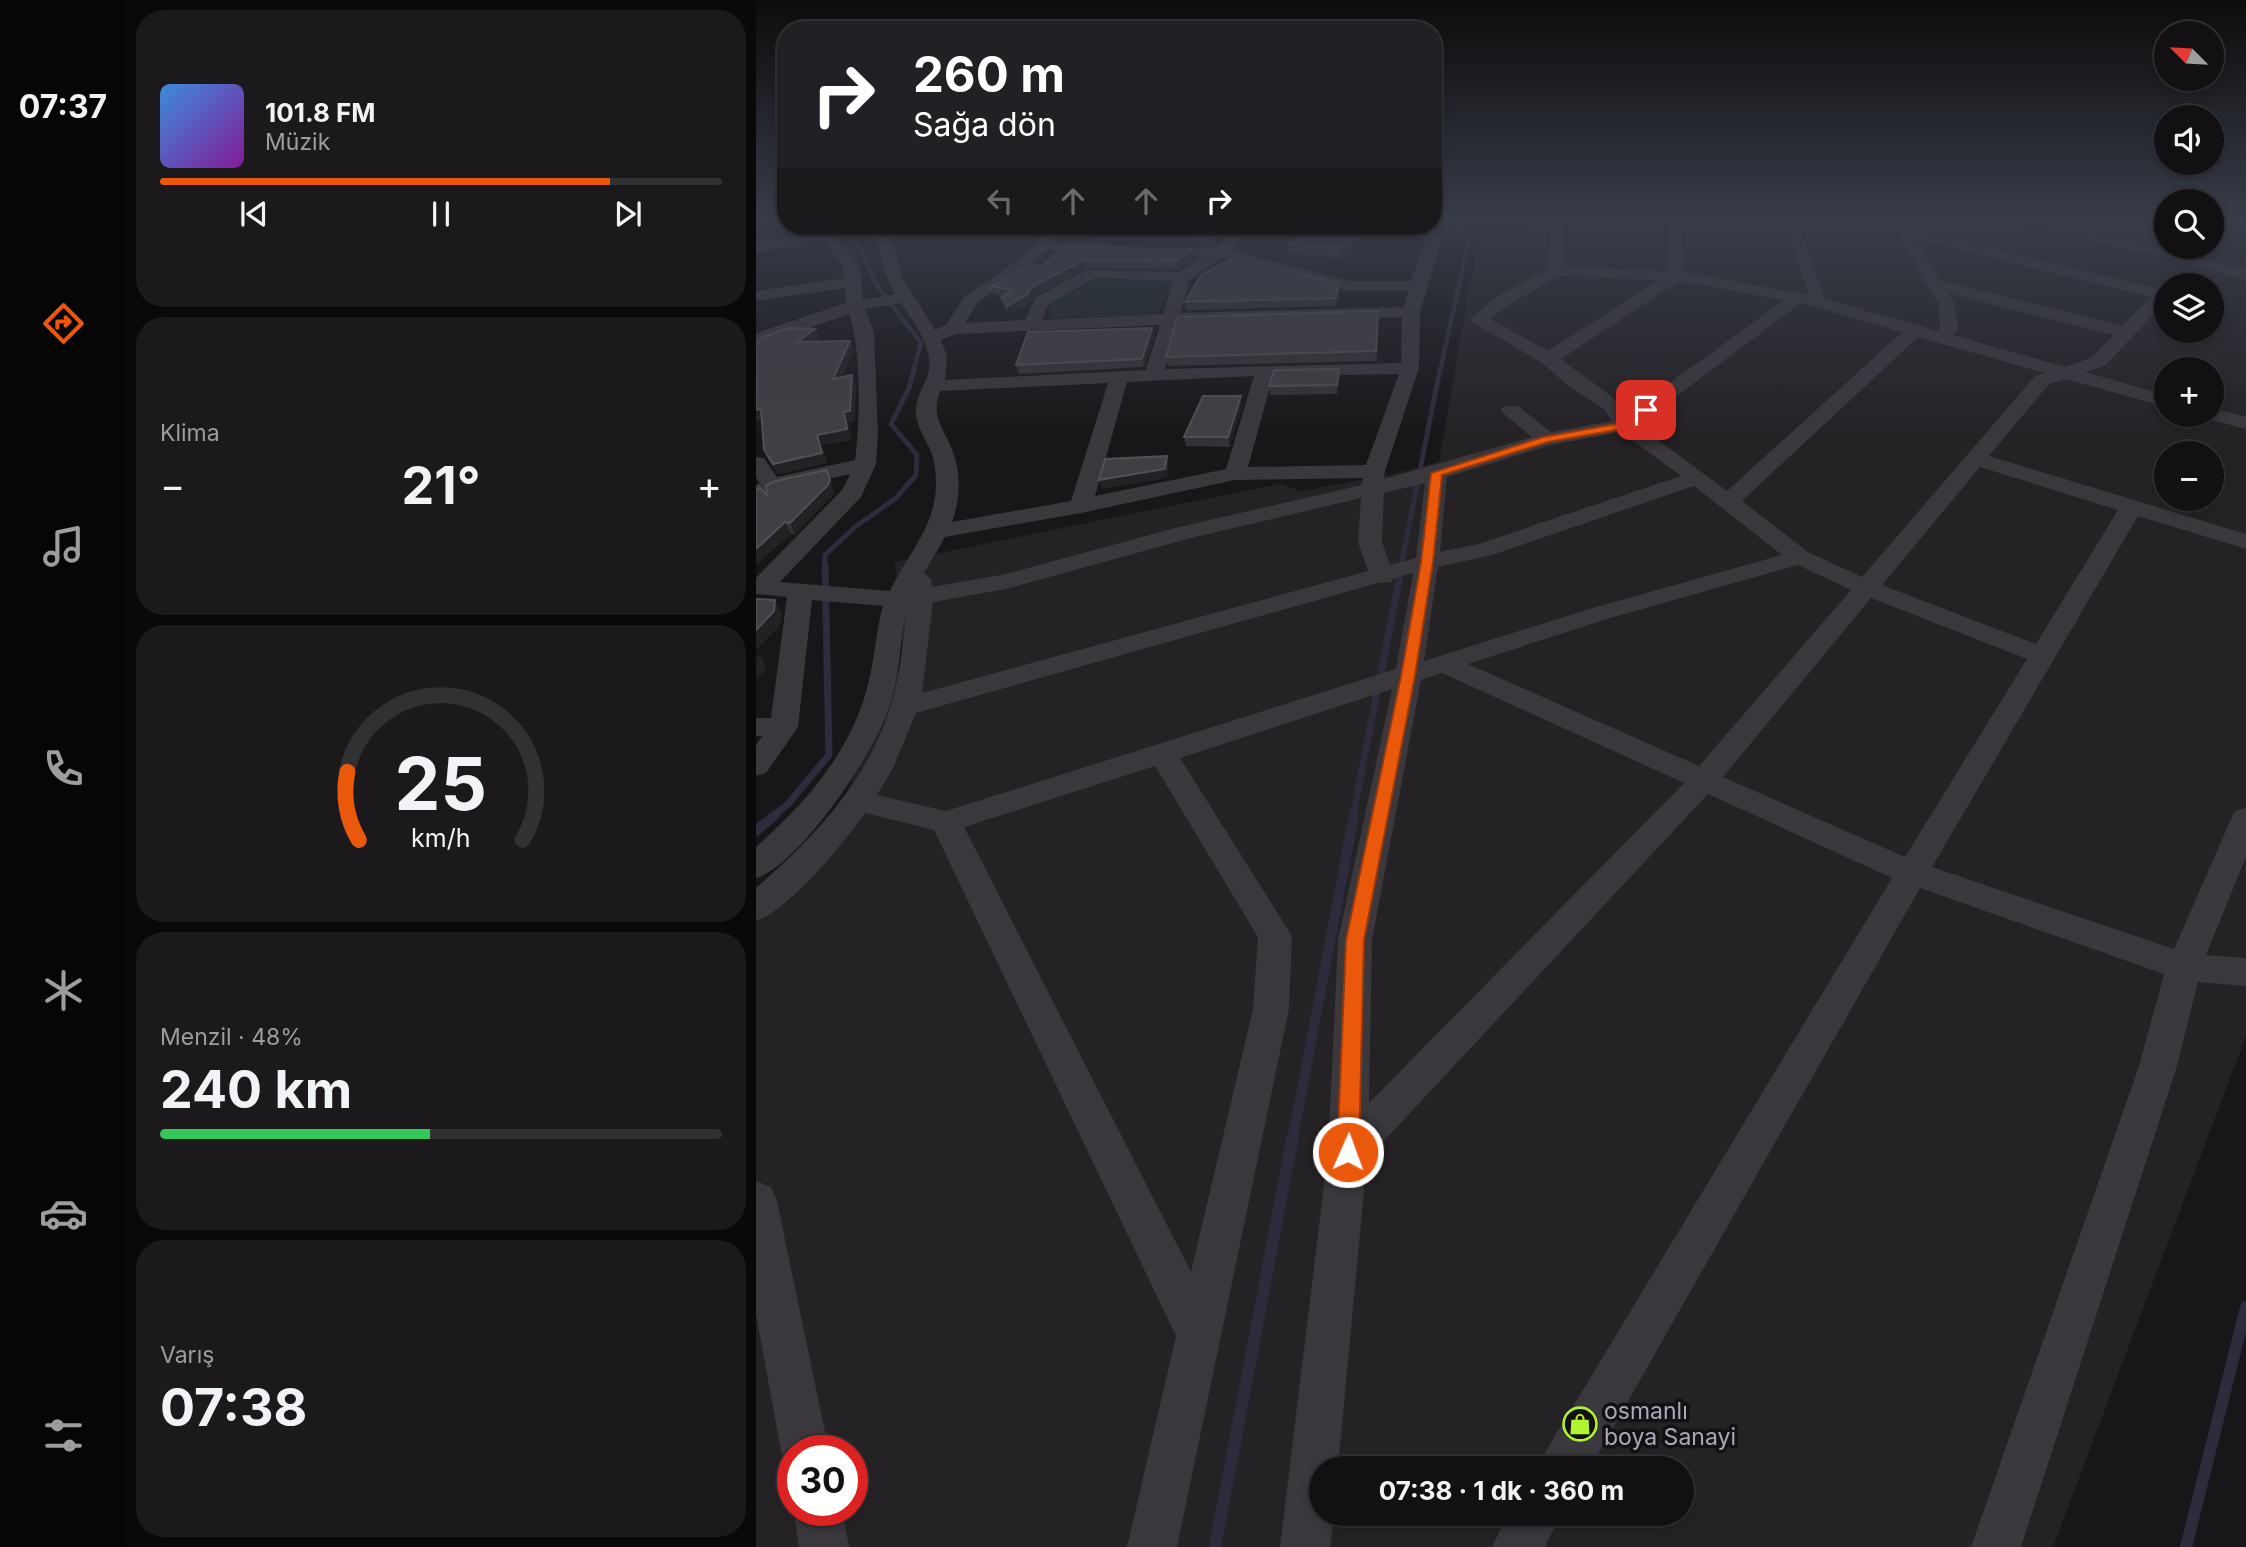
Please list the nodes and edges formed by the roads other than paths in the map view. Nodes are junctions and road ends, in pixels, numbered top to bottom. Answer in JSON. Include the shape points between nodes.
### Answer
{"nodes":[{"id":1,"x":796,"y":290,"type":"edge"},
{"id":2,"x":856,"y":290,"type":"edge"},
{"id":3,"x":898,"y":290,"type":"edge"},
{"id":4,"x":985,"y":290,"type":"edge"},
{"id":5,"x":1063,"y":290,"type":"edge"},
{"id":6,"x":1178,"y":290,"type":"edge"},
{"id":7,"x":1417,"y":290,"type":"edge"},
{"id":8,"x":1521,"y":290,"type":"edge"},
{"id":9,"x":1654,"y":290,"type":"edge"},
{"id":10,"x":1753,"y":290,"type":"edge"},
{"id":11,"x":1816,"y":290,"type":"edge"},
{"id":12,"x":1938,"y":290,"type":"edge"},
{"id":13,"x":1958,"y":290,"type":"edge"},
{"id":14,"x":756,"y":296,"type":"edge"},
{"id":15,"x":900,"y":298,"type":"junction"},
{"id":16,"x":1807,"y":300,"type":"junction"},
{"id":17,"x":2154,"y":304,"type":"edge"},
{"id":18,"x":863,"y":305,"type":"junction"},
{"id":19,"x":1411,"y":312,"type":"junction"},
{"id":20,"x":1168,"y":319,"type":"junction"},
{"id":21,"x":756,"y":320,"type":"edge"},
{"id":22,"x":1032,"y":324,"type":"junction"},
{"id":23,"x":789,"y":328,"type":"junction"},
{"id":24,"x":953,"y":329,"type":"junction"},
{"id":25,"x":1915,"y":330,"type":"junction"},
{"id":26,"x":2127,"y":333,"type":"junction"},
{"id":27,"x":931,"y":338,"type":"junction"},
{"id":28,"x":1941,"y":338,"type":"junction"},
{"id":29,"x":756,"y":342,"type":"edge"},
{"id":30,"x":1549,"y":359,"type":"junction"},
{"id":31,"x":1410,"y":368,"type":"junction"},
{"id":32,"x":1265,"y":370,"type":"junction"},
{"id":33,"x":2062,"y":372,"type":"junction"},
{"id":34,"x":1154,"y":376,"type":"junction"},
{"id":35,"x":1119,"y":378,"type":"junction"},
{"id":36,"x":930,"y":386,"type":"junction"},
{"id":37,"x":2154,"y":398,"type":"edge"},
{"id":38,"x":1511,"y":410,"type":"dead end"},
{"id":39,"x":2224,"y":417,"type":"edge"},
{"id":40,"x":2246,"y":423,"type":"edge"},
{"id":41,"x":1625,"y":425,"type":"junction"},
{"id":42,"x":1547,"y":439,"type":"junction"},
{"id":43,"x":1975,"y":458,"type":"junction"},
{"id":44,"x":756,"y":463,"type":"edge"},
{"id":45,"x":864,"y":464,"type":"junction"},
{"id":46,"x":1235,"y":474,"type":"junction"},
{"id":47,"x":1434,"y":474,"type":"junction"},
{"id":48,"x":1697,"y":478,"type":"junction"},
{"id":49,"x":1375,"y":484,"type":"junction"},
{"id":50,"x":764,"y":489,"type":"edge"},
{"id":51,"x":1728,"y":502,"type":"junction"},
{"id":52,"x":1081,"y":506,"type":"junction"},
{"id":53,"x":2132,"y":506,"type":"junction"},
{"id":54,"x":939,"y":531,"type":"junction"},
{"id":55,"x":2246,"y":541,"type":"edge"},
{"id":56,"x":1800,"y":556,"type":"junction"},
{"id":57,"x":1425,"y":563,"type":"junction"},
{"id":58,"x":1384,"y":576,"type":"junction"},
{"id":59,"x":758,"y":587,"type":"edge"},
{"id":60,"x":1867,"y":588,"type":"junction"},
{"id":61,"x":803,"y":593,"type":"junction"},
{"id":62,"x":910,"y":597,"type":"junction"},
{"id":63,"x":2042,"y":656,"type":"junction"},
{"id":64,"x":1445,"y":664,"type":"junction"},
{"id":65,"x":1406,"y":677,"type":"junction"},
{"id":66,"x":904,"y":707,"type":"junction"},
{"id":67,"x":770,"y":727,"type":"edge"},
{"id":68,"x":1162,"y":753,"type":"junction"},
{"id":69,"x":756,"y":765,"type":"edge"},
{"id":70,"x":1704,"y":780,"type":"junction"},
{"id":71,"x":860,"y":801,"type":"junction"},
{"id":72,"x":2246,"y":819,"type":"edge"},
{"id":73,"x":946,"y":822,"type":"junction"},
{"id":74,"x":756,"y":866,"type":"edge"},
{"id":75,"x":1912,"y":873,"type":"junction"},
{"id":76,"x":756,"y":908,"type":"edge"},
{"id":77,"x":2184,"y":967,"type":"junction"},
{"id":78,"x":2246,"y":972,"type":"edge"},
{"id":79,"x":1348,"y":1152,"type":"junction"},
{"id":80,"x":756,"y":1201,"type":"edge"},
{"id":81,"x":1199,"y":1336,"type":"junction"},
{"id":82,"x":803,"y":1435,"type":"edge"},
{"id":83,"x":1570,"y":1456,"type":"edge"},
{"id":84,"x":820,"y":1526,"type":"edge"},
{"id":85,"x":1529,"y":1526,"type":"edge"},
{"id":86,"x":824,"y":1547,"type":"edge"},
{"id":87,"x":1152,"y":1547,"type":"edge"},
{"id":88,"x":1305,"y":1547,"type":"edge"},
{"id":89,"x":1517,"y":1547,"type":"edge"},
{"id":90,"x":1996,"y":1547,"type":"edge"}],
"edges":[{"from":1,"to":14,"type":"street"},
{"from":2,"to":18,"type":"street"},
{"from":3,"to":15,"type":"street"},
{"from":4,"to":24,"type":"street","via":[[971,300]]},
{"from":5,"to":22,"type":"street","via":[[1041,302]]},
{"from":6,"to":20,"type":"street"},
{"from":7,"to":19,"type":"street"},
{"from":8,"to":30,"type":"street","via":[[1478,320]]},
{"from":9,"to":30,"type":"street"},
{"from":10,"to":16,"type":"street"},
{"from":11,"to":16,"type":"street","via":[[1818,297]]},
{"from":12,"to":28,"type":"street","via":[[1947,304],[1949,329]]},
{"from":13,"to":26,"type":"street"},
{"from":15,"to":18,"type":"street"},
{"from":15,"to":27,"type":"street"},
{"from":16,"to":25,"type":"street"},
{"from":16,"to":41,"type":"street"},
{"from":17,"to":26,"type":"street"},
{"from":18,"to":23,"type":"street"},
{"from":18,"to":45,"type":"street","via":[[868,436]]},
{"from":19,"to":20,"type":"street"},
{"from":19,"to":31,"type":"street"},
{"from":20,"to":22,"type":"street"},
{"from":20,"to":34,"type":"street"},
{"from":21,"to":23,"type":"street"},
{"from":22,"to":24,"type":"street"},
{"from":23,"to":29,"type":"street"},
{"from":24,"to":27,"type":"street"},
{"from":25,"to":28,"type":"street"},
{"from":25,"to":51,"type":"street"},
{"from":26,"to":33,"type":"street","via":[[2098,362]]},
{"from":27,"to":36,"type":"street","via":[[939,367]]},
{"from":28,"to":33,"type":"street"},
{"from":30,"to":41,"type":"street","via":[[1612,406]]},
{"from":31,"to":32,"type":"street"},
{"from":31,"to":49,"type":"street"},
{"from":32,"to":34,"type":"street"},
{"from":32,"to":46,"type":"street"},
{"from":33,"to":37,"type":"street"},
{"from":33,"to":43,"type":"street","via":[[2042,380]]},
{"from":34,"to":35,"type":"street"},
{"from":35,"to":36,"type":"street"},
{"from":35,"to":52,"type":"street"},
{"from":36,"to":54,"type":"street","via":[[926,419],[942,450],[948,487]]},
{"from":38,"to":42,"type":"street"},
{"from":39,"to":40,"type":"street"},
{"from":41,"to":42,"type":"street"},
{"from":41,"to":48,"type":"street"},
{"from":42,"to":47,"type":"street"},
{"from":43,"to":53,"type":"street"},
{"from":43,"to":60,"type":"street"},
{"from":44,"to":50,"type":"street"},
{"from":45,"to":50,"type":"street"},
{"from":45,"to":59,"type":"street","via":[[853,492]]},
{"from":46,"to":49,"type":"street"},
{"from":46,"to":52,"type":"street"},
{"from":47,"to":49,"type":"street"},
{"from":47,"to":57,"type":"street"},
{"from":48,"to":51,"type":"street"},
{"from":48,"to":57,"type":"street","via":[[1484,550]]},
{"from":49,"to":58,"type":"street","via":[[1370,541]]},
{"from":49,"to":62,"type":"street","via":[[974,589]]},
{"from":51,"to":56,"type":"street"},
{"from":52,"to":54,"type":"street"},
{"from":53,"to":55,"type":"street"},
{"from":53,"to":63,"type":"street"},
{"from":54,"to":62,"type":"street","via":[[917,565]]},
{"from":56,"to":60,"type":"street"},
{"from":56,"to":64,"type":"street"},
{"from":57,"to":58,"type":"street"},
{"from":57,"to":65,"type":"street"},
{"from":58,"to":66,"type":"street"},
{"from":59,"to":61,"type":"street"},
{"from":60,"to":63,"type":"street"},
{"from":60,"to":70,"type":"street"},
{"from":61,"to":62,"type":"street","via":[[857,599]]},
{"from":61,"to":67,"type":"street"},
{"from":62,"to":66,"type":"street"},
{"from":62,"to":74,"type":"street","via":[[871,716],[851,757],[828,794],[794,833]]},
{"from":63,"to":75,"type":"street"},
{"from":64,"to":65,"type":"street"},
{"from":64,"to":70,"type":"street"},
{"from":65,"to":68,"type":"street"},
{"from":65,"to":79,"type":"street","via":[[1355,940]]},
{"from":66,"to":71,"type":"street"},
{"from":67,"to":69,"type":"street"},
{"from":68,"to":73,"type":"street"},
{"from":68,"to":81,"type":"street","via":[[1275,936],[1271,1009]]},
{"from":70,"to":75,"type":"street"},
{"from":70,"to":79,"type":"street"},
{"from":71,"to":73,"type":"street"},
{"from":71,"to":76,"type":"street","via":[[819,849]]},
{"from":72,"to":77,"type":"street"},
{"from":73,"to":81,"type":"street"},
{"from":75,"to":77,"type":"street"},
{"from":75,"to":83,"type":"street"},
{"from":77,"to":78,"type":"street"},
{"from":77,"to":90,"type":"street","via":[[2158,1066]]},
{"from":79,"to":88,"type":"street"},
{"from":80,"to":82,"type":"street"},
{"from":81,"to":87,"type":"street"},
{"from":84,"to":86,"type":"street"},
{"from":85,"to":89,"type":"street"}]}
